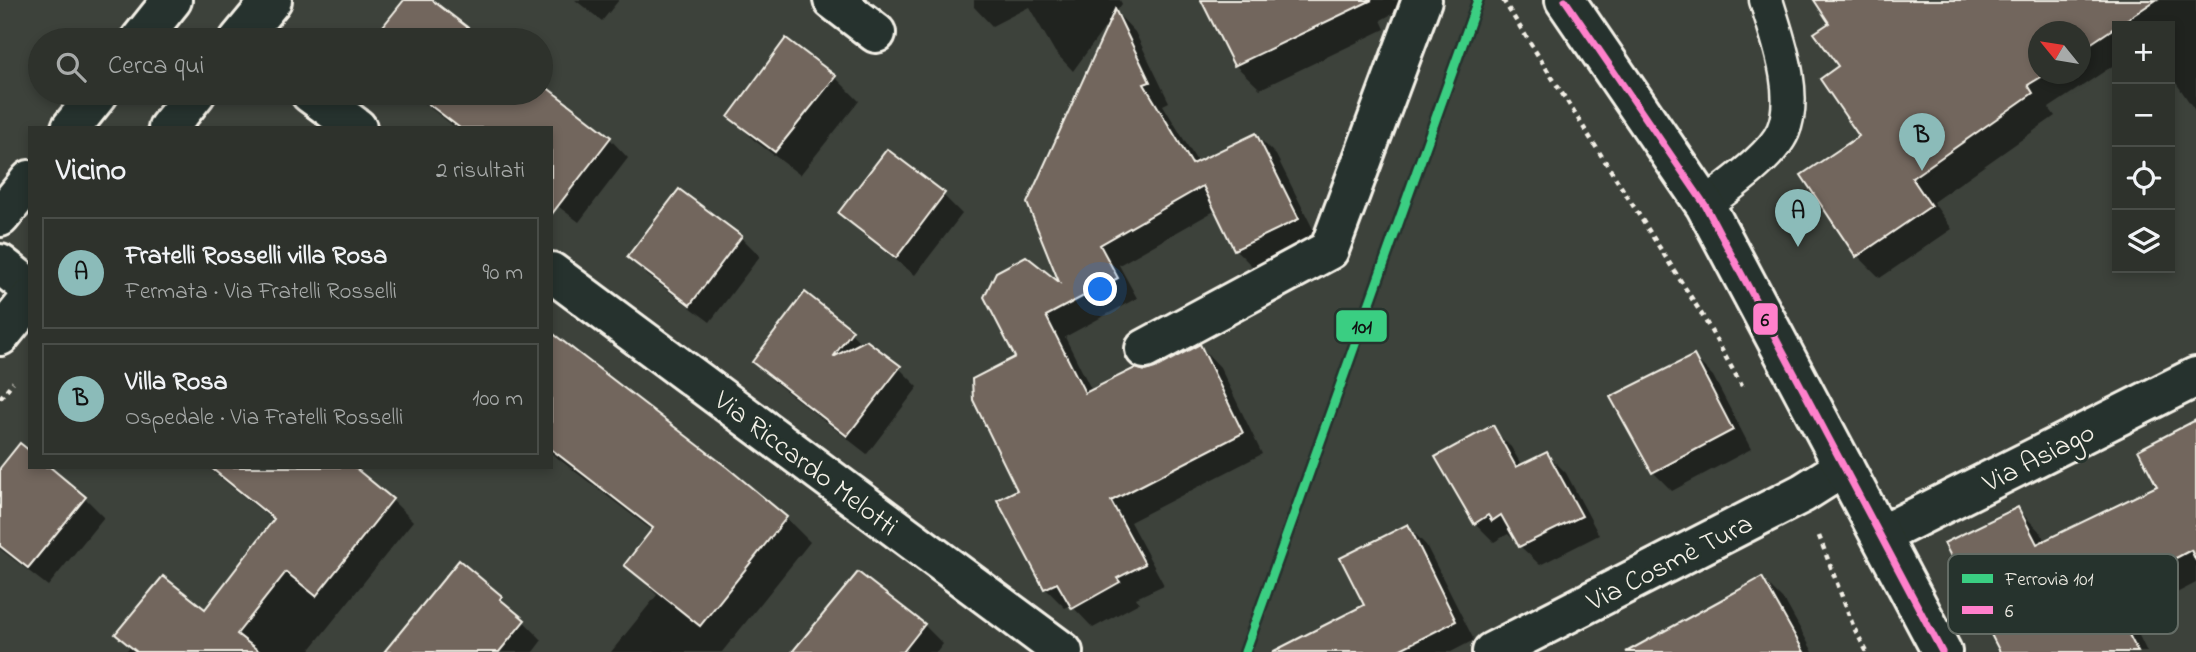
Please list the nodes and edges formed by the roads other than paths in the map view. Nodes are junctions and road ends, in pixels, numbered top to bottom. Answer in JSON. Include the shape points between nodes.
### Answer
{"nodes":[{"id":1,"x":172,"y":0,"type":"edge"},
{"id":2,"x":272,"y":0,"type":"edge"},
{"id":3,"x":832,"y":0,"type":"edge"},
{"id":4,"x":1422,"y":0,"type":"edge"},
{"id":5,"x":1565,"y":0,"type":"edge"},
{"id":6,"x":1766,"y":0,"type":"edge"},
{"id":7,"x":150,"y":28,"type":"edge"},
{"id":8,"x":250,"y":28,"type":"edge"},
{"id":9,"x":876,"y":33,"type":"dead end"},
{"id":10,"x":89,"y":105,"type":"edge"},
{"id":11,"x":187,"y":105,"type":"edge"},
{"id":12,"x":326,"y":105,"type":"edge"},
{"id":13,"x":73,"y":126,"type":"edge"},
{"id":14,"x":170,"y":126,"type":"edge"},
{"id":15,"x":355,"y":126,"type":"edge"},
{"id":16,"x":28,"y":182,"type":"edge"},
{"id":17,"x":1705,"y":205,"type":"junction"},
{"id":18,"x":0,"y":217,"type":"edge"},
{"id":19,"x":0,"y":264,"type":"edge"},
{"id":20,"x":553,"y":273,"type":"edge"},
{"id":21,"x":28,"y":286,"type":"edge"},
{"id":22,"x":28,"y":301,"type":"edge"},
{"id":23,"x":0,"y":336,"type":"edge"},
{"id":24,"x":1145,"y":349,"type":"dead end"},
{"id":25,"x":2196,"y":377,"type":"edge"},
{"id":26,"x":1844,"y":467,"type":"junction"},
{"id":27,"x":1881,"y":535,"type":"junction"},
{"id":28,"x":1063,"y":652,"type":"edge"},
{"id":29,"x":1492,"y":652,"type":"edge"},
{"id":30,"x":1942,"y":652,"type":"edge"}],
"edges":[{"from":1,"to":7,"type":"street"},
{"from":2,"to":8,"type":"street"},
{"from":3,"to":9,"type":"street"},
{"from":4,"to":24,"type":"street","via":[[1329,250]]},
{"from":5,"to":17,"type":"street"},
{"from":6,"to":17,"type":"lane","via":[[1789,94],[1783,131],[1764,156]]},
{"from":10,"to":13,"type":"street"},
{"from":11,"to":14,"type":"street"},
{"from":12,"to":15,"type":"street"},
{"from":16,"to":18,"type":"street"},
{"from":17,"to":26,"type":"street"},
{"from":19,"to":21,"type":"street"},
{"from":20,"to":28,"type":"street","name":"Via Riccardo Melotti"},
{"from":22,"to":23,"type":"street"},
{"from":25,"to":27,"type":"street","name":"Via Asiago"},
{"from":26,"to":27,"type":"street"},
{"from":26,"to":29,"type":"street","name":"Via Cosmè Tura","via":[[1803,493]]},
{"from":27,"to":30,"type":"street"}]}
